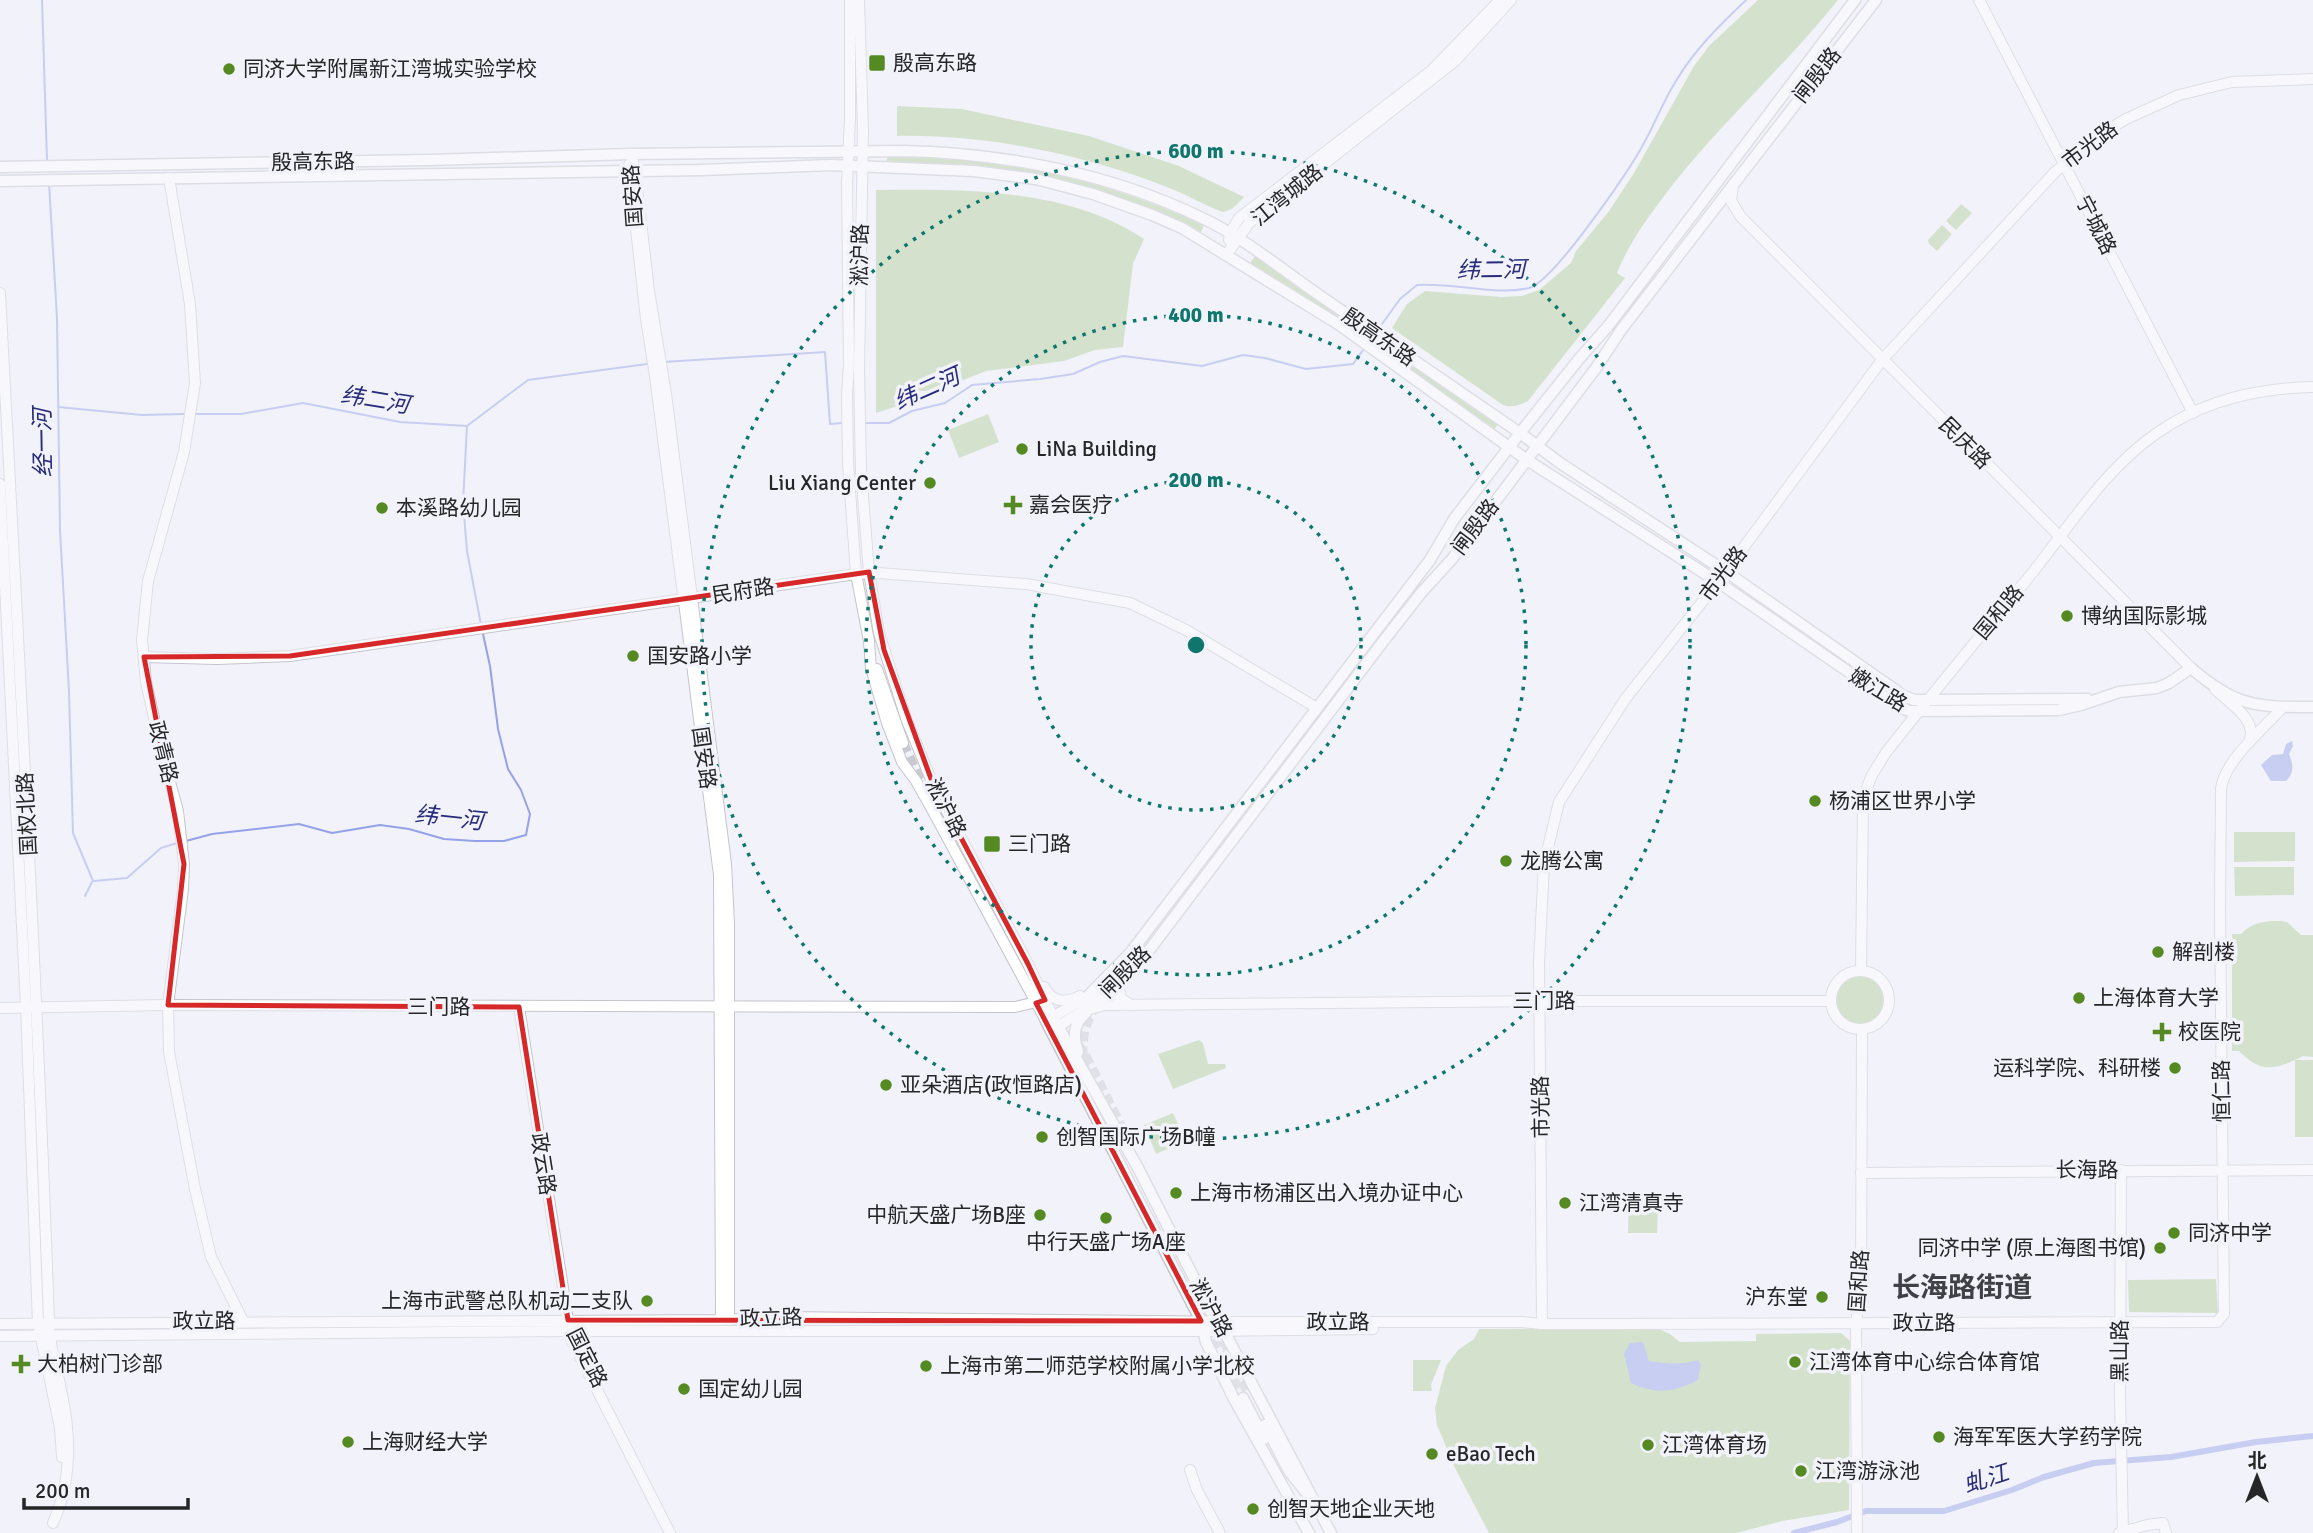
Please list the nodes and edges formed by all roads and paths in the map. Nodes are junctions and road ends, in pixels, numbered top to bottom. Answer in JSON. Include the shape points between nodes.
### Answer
{"nodes":[{"id":1,"x":850,"y":0,"type":"edge"},
{"id":2,"x":859,"y":0,"type":"edge"},
{"id":3,"x":1500,"y":0,"type":"edge"},
{"id":4,"x":1511,"y":0,"type":"edge"},
{"id":5,"x":1855,"y":0,"type":"edge"},
{"id":6,"x":1875,"y":0,"type":"edge"},
{"id":7,"x":1979,"y":0,"type":"edge"},
{"id":8,"x":2313,"y":79,"type":"edge"},
{"id":9,"x":849,"y":152,"type":"junction"},
{"id":10,"x":862,"y":152,"type":"junction"},
{"id":11,"x":631,"y":154,"type":"junction"},
{"id":12,"x":2064,"y":163,"type":"junction"},
{"id":13,"x":0,"y":167,"type":"edge"},
{"id":14,"x":848,"y":167,"type":"junction"},
{"id":15,"x":861,"y":167,"type":"junction"},
{"id":16,"x":631,"y":170,"type":"junction"},
{"id":17,"x":169,"y":178,"type":"junction"},
{"id":18,"x":0,"y":181,"type":"edge"},
{"id":19,"x":1735,"y":182,"type":"junction"},
{"id":20,"x":1741,"y":217,"type":"junction"},
{"id":21,"x":1703,"y":224,"type":"junction"},
{"id":22,"x":1234,"y":235,"type":"junction"},
{"id":23,"x":1227,"y":254,"type":"junction"},
{"id":24,"x":0,"y":293,"type":"edge"},
{"id":25,"x":1882,"y":360,"type":"junction"},
{"id":26,"x":2313,"y":387,"type":"edge"},
{"id":27,"x":1550,"y":395,"type":"junction"},
{"id":28,"x":1569,"y":402,"type":"junction"},
{"id":29,"x":2193,"y":413,"type":"junction"},
{"id":30,"x":1520,"y":433,"type":"junction"},
{"id":31,"x":1538,"y":446,"type":"junction"},
{"id":32,"x":1509,"y":448,"type":"junction"},
{"id":33,"x":1527,"y":460,"type":"junction"},
{"id":34,"x":0,"y":484,"type":"edge"},
{"id":35,"x":1481,"y":485,"type":"junction"},
{"id":36,"x":1498,"y":497,"type":"junction"},
{"id":37,"x":2059,"y":538,"type":"junction"},
{"id":38,"x":1725,"y":571,"type":"junction"},
{"id":39,"x":869,"y":572,"type":"junction"},
{"id":40,"x":856,"y":574,"type":"junction"},
{"id":41,"x":1718,"y":582,"type":"junction"},
{"id":42,"x":688,"y":599,"type":"junction"},
{"id":43,"x":879,"y":632,"type":"junction"},
{"id":44,"x":869,"y":641,"type":"junction"},
{"id":45,"x":4,"y":645,"type":"edge"},
{"id":46,"x":144,"y":657,"type":"junction"},
{"id":47,"x":2191,"y":668,"type":"junction"},
{"id":48,"x":1345,"y":670,"type":"junction"},
{"id":49,"x":1360,"y":672,"type":"junction"},
{"id":50,"x":2214,"y":688,"type":"junction"},
{"id":51,"x":2104,"y":696,"type":"junction"},
{"id":52,"x":1927,"y":700,"type":"junction"},
{"id":53,"x":2283,"y":707,"type":"junction"},
{"id":54,"x":2313,"y":707,"type":"edge"},
{"id":55,"x":1317,"y":708,"type":"junction"},
{"id":56,"x":1919,"y":711,"type":"junction"},
{"id":57,"x":2247,"y":747,"type":"junction"},
{"id":58,"x":1297,"y":752,"type":"junction"},
{"id":59,"x":1282,"y":754,"type":"junction"},
{"id":60,"x":1260,"y":805,"type":"junction"},
{"id":61,"x":1222,"y":832,"type":"junction"},
{"id":62,"x":1028,"y":964,"type":"junction"},
{"id":63,"x":1861,"y":971,"type":"junction"},
{"id":64,"x":1119,"y":983,"type":"junction"},
{"id":65,"x":1102,"y":991,"type":"junction"},
{"id":66,"x":1540,"y":1001,"type":"junction"},
{"id":67,"x":1831,"y":1001,"type":"junction"},
{"id":68,"x":1040,"y":1002,"type":"junction"},
{"id":69,"x":168,"y":1005,"type":"junction"},
{"id":70,"x":1131,"y":1006,"type":"junction"},
{"id":71,"x":31,"y":1007,"type":"junction"},
{"id":72,"x":519,"y":1007,"type":"junction"},
{"id":73,"x":724,"y":1007,"type":"junction"},
{"id":74,"x":0,"y":1008,"type":"edge"},
{"id":75,"x":1093,"y":1008,"type":"junction"},
{"id":76,"x":1077,"y":1015,"type":"junction"},
{"id":77,"x":1052,"y":1024,"type":"junction"},
{"id":78,"x":1862,"y":1029,"type":"junction"},
{"id":79,"x":1082,"y":1065,"type":"junction"},
{"id":80,"x":2121,"y":1170,"type":"junction"},
{"id":81,"x":2313,"y":1170,"type":"edge"},
{"id":82,"x":2223,"y":1171,"type":"junction"},
{"id":83,"x":1861,"y":1172,"type":"junction"},
{"id":84,"x":2221,"y":1318,"type":"joint"},
{"id":85,"x":725,"y":1320,"type":"junction"},
{"id":86,"x":243,"y":1321,"type":"junction"},
{"id":87,"x":1216,"y":1321,"type":"junction"},
{"id":88,"x":43,"y":1323,"type":"junction"},
{"id":89,"x":2120,"y":1323,"type":"junction"},
{"id":90,"x":0,"y":1324,"type":"edge"},
{"id":91,"x":1542,"y":1324,"type":"junction"},
{"id":92,"x":1856,"y":1324,"type":"junction"},
{"id":93,"x":1201,"y":1326,"type":"junction"},
{"id":94,"x":570,"y":1327,"type":"junction"},
{"id":95,"x":1224,"y":1331,"type":"junction"},
{"id":96,"x":44,"y":1335,"type":"junction"},
{"id":97,"x":0,"y":1336,"type":"edge"},
{"id":98,"x":1190,"y":1470,"type":"dead end"},
{"id":99,"x":1323,"y":1518,"type":"junction"},
{"id":100,"x":52,"y":1528,"type":"edge"},
{"id":101,"x":2165,"y":1528,"type":"edge"},
{"id":102,"x":1857,"y":1531,"type":"edge"},
{"id":103,"x":2121,"y":1532,"type":"edge"},
{"id":104,"x":670,"y":1533,"type":"edge"},
{"id":105,"x":676,"y":1533,"type":"edge"},
{"id":106,"x":1220,"y":1533,"type":"edge"},
{"id":107,"x":1310,"y":1533,"type":"edge"},
{"id":108,"x":1332,"y":1533,"type":"edge"}],
"edges":[{"from":1,"to":9,"type":"street","name":"淞沪路"},
{"from":2,"to":10,"type":"street","name":"淞沪路"},
{"from":3,"to":22,"type":"street","name":"江湾城路","via":[[1442,62],[1239,218]]},
{"from":4,"to":22,"type":"street","name":"江湾城路","via":[[1455,61]]},
{"from":5,"to":27,"type":"main road","name":"闸殷路","via":[[1609,325]]},
{"from":6,"to":19,"type":"main road","name":"闸殷路"},
{"from":7,"to":12,"type":"street","name":"宁城路"},
{"from":8,"to":12,"type":"street","name":"市光路","via":[[2232,82],[2179,95],[2126,118]]},
{"from":9,"to":10,"type":"main road","name":"殷高东路"},
{"from":9,"to":11,"type":"main road","name":"殷高东路"},
{"from":9,"to":14,"type":"street","name":"淞沪路"},
{"from":10,"to":15,"type":"street","name":"淞沪路"},
{"from":10,"to":22,"type":"main road","name":"殷高东路","via":[[938,152],[1089,176],[1172,205]]},
{"from":11,"to":13,"type":"main road","name":"殷高东路"},
{"from":11,"to":16,"type":"street","name":"国安路"},
{"from":12,"to":25,"type":"street","name":"市光路"},
{"from":12,"to":29,"type":"street","name":"宁城路"},
{"from":14,"to":15,"type":"main road","name":"殷高东路"},
{"from":14,"to":16,"type":"main road","name":"殷高东路"},
{"from":14,"to":40,"type":"street","name":"淞沪路","via":[[847,415]]},
{"from":15,"to":23,"type":"main road","name":"殷高东路","via":[[961,170],[1036,179],[1153,215]]},
{"from":15,"to":39,"type":"street","name":"淞沪路","via":[[860,415]]},
{"from":16,"to":17,"type":"main road","name":"殷高东路"},
{"from":16,"to":42,"type":"street","name":"国安路"},
{"from":17,"to":18,"type":"main road","name":"殷高东路"},
{"from":17,"to":46,"type":"street","name":"政青路","via":[[190,304],[195,372],[184,452],[148,581]]},
{"from":19,"to":20,"type":"street","via":[[1731,201]]},
{"from":19,"to":21,"type":"main road","name":"闸殷路"},
{"from":20,"to":21,"type":"street","via":[[1724,209]]},
{"from":20,"to":25,"type":"street","name":"民庆路"},
{"from":21,"to":28,"type":"main road","name":"闸殷路"},
{"from":22,"to":23,"type":"street","name":"江湾城路"},
{"from":22,"to":30,"type":"main road","name":"殷高东路"},
{"from":23,"to":32,"type":"main road","name":"殷高东路","via":[[1356,337]]},
{"from":24,"to":71,"type":"street","name":"国权北路"},
{"from":25,"to":37,"type":"street","name":"民庆路"},
{"from":25,"to":38,"type":"street","name":"市光路"},
{"from":26,"to":29,"type":"street","name":"国和路","via":[[2252,392]]},
{"from":27,"to":28,"type":"main road","via":[[1550,416]]},
{"from":27,"to":30,"type":"main road","name":"闸殷路"},
{"from":28,"to":31,"type":"main road","name":"闸殷路"},
{"from":29,"to":37,"type":"street","name":"国和路","via":[[2158,432],[2130,455]]},
{"from":30,"to":31,"type":"main road","name":"殷高东路"},
{"from":30,"to":32,"type":"main road","name":"闸殷路"},
{"from":31,"to":33,"type":"main road","name":"闸殷路"},
{"from":31,"to":38,"type":"main road","name":"殷高东路"},
{"from":32,"to":33,"type":"main road","name":"殷高东路"},
{"from":32,"to":35,"type":"main road","name":"闸殷路"},
{"from":33,"to":36,"type":"main road","name":"闸殷路"},
{"from":33,"to":41,"type":"main road","name":"殷高东路"},
{"from":34,"to":45,"type":"street","name":"国权北路"},
{"from":35,"to":36,"type":"main road","via":[[1488,479],[1498,480]]},
{"from":35,"to":48,"type":"main road","name":"闸殷路"},
{"from":36,"to":49,"type":"main road","name":"闸殷路"},
{"from":37,"to":47,"type":"street","name":"民庆路"},
{"from":37,"to":52,"type":"street","name":"国和路"},
{"from":38,"to":41,"type":"street","name":"市光路"},
{"from":38,"to":52,"type":"main road","name":"嫩江路","via":[[1904,696]]},
{"from":39,"to":40,"type":"street","name":"民府路"},
{"from":39,"to":43,"type":"street","name":"淞沪路"},
{"from":39,"to":55,"type":"street","name":"民府路","via":[[1026,584],[1130,603]]},
{"from":40,"to":42,"type":"street","name":"民府路"},
{"from":40,"to":44,"type":"street","name":"淞沪路"},
{"from":41,"to":56,"type":"main road","name":"嫩江路","via":[[1901,708]]},
{"from":41,"to":66,"type":"street","name":"市光路","via":[[1626,698],[1559,802],[1544,864]]},
{"from":42,"to":46,"type":"street","name":"民府路","via":[[290,656]]},
{"from":42,"to":73,"type":"street","name":"国安路","via":[[726,864],[729,924]]},
{"from":43,"to":44,"type":"street","via":[[907,741]]},
{"from":43,"to":62,"type":"street","name":"淞沪路","via":[[905,718],[934,787]]},
{"from":44,"to":68,"type":"street","name":"淞沪路","via":[[875,687],[902,762]]},
{"from":45,"to":71,"type":"street","name":"国权北路"},
{"from":46,"to":69,"type":"street","name":"政青路","via":[[149,696],[178,811],[184,863]]},
{"from":47,"to":50,"type":"main road"},
{"from":47,"to":51,"type":"main road","name":"嫩江路","via":[[2157,688]]},
{"from":48,"to":49,"type":"main road","via":[[1350,678]]},
{"from":48,"to":55,"type":"main road","name":"闸殷路"},
{"from":49,"to":58,"type":"main road","name":"闸殷路"},
{"from":50,"to":53,"type":"main road","via":[[2252,704]]},
{"from":50,"to":57,"type":"street","via":[[2251,725]]},
{"from":51,"to":52,"type":"main road","name":"嫩江路"},
{"from":51,"to":56,"type":"main road","name":"嫩江路","via":[[2058,710]]},
{"from":52,"to":56,"type":"street","name":"国和路"},
{"from":53,"to":54,"type":"main road"},
{"from":53,"to":57,"type":"street","name":"恒仁路"},
{"from":55,"to":59,"type":"main road","name":"闸殷路"},
{"from":56,"to":63,"type":"street","name":"国和路","via":[[1877,766],[1863,799]]},
{"from":57,"to":82,"type":"street","name":"恒仁路","via":[[2229,766],[2221,789]]},
{"from":58,"to":59,"type":"main road","via":[[1298,746],[1293,744]]},
{"from":58,"to":60,"type":"main road","name":"闸殷路"},
{"from":59,"to":61,"type":"main road","name":"闸殷路"},
{"from":60,"to":61,"type":"main road","via":[[1156,930]]},
{"from":60,"to":64,"type":"main road","name":"闸殷路"},
{"from":61,"to":65,"type":"main road","name":"闸殷路"},
{"from":62,"to":65,"type":"street","via":[[1057,1001]]},
{"from":62,"to":68,"type":"street","name":"淞沪路"},
{"from":63,"to":67,"type":"street","via":[[1843,976]]},
{"from":63,"to":78,"type":"street","via":[[1879,978],[1889,994],[1880,1021]]},
{"from":64,"to":65,"type":"main road","name":"闸殷路"},
{"from":64,"to":70,"type":"street","via":[[1120,998]]},
{"from":65,"to":75,"type":"main road"},
{"from":65,"to":76,"type":"main road","name":"闸殷路"},
{"from":65,"to":77,"type":"main road","name":"闸殷路","via":[[1074,1005]]},
{"from":66,"to":67,"type":"street","name":"三门路"},
{"from":66,"to":70,"type":"street","name":"三门路"},
{"from":66,"to":91,"type":"street","name":"市光路"},
{"from":67,"to":78,"type":"street","via":[[1843,1023]]},
{"from":68,"to":73,"type":"street","name":"三门路","via":[[1015,1007]]},
{"from":68,"to":77,"type":"street","name":"淞沪路"},
{"from":69,"to":71,"type":"street","name":"三门路"},
{"from":69,"to":72,"type":"street","name":"三门路"},
{"from":69,"to":86,"type":"street","name":"政青路","via":[[169,1052],[203,1227],[211,1257]]},
{"from":70,"to":75,"type":"street","name":"三门路"},
{"from":71,"to":74,"type":"street","name":"三门路"},
{"from":71,"to":88,"type":"street","name":"国权北路"},
{"from":72,"to":73,"type":"street","name":"三门路"},
{"from":72,"to":94,"type":"street","name":"政云路"},
{"from":73,"to":85,"type":"street","name":"国安路"},
{"from":75,"to":76,"type":"street","name":"三门路"},
{"from":75,"to":79,"type":"main road","via":[[1076,1025],[1075,1043]]},
{"from":76,"to":77,"type":"main road","name":"闸殷路"},
{"from":77,"to":79,"type":"main road","name":"淞沪路"},
{"from":77,"to":93,"type":"main road","name":"淞沪路"},
{"from":78,"to":83,"type":"street","name":"国和路"},
{"from":79,"to":87,"type":"main road","name":"淞沪路"},
{"from":80,"to":82,"type":"street","name":"长海路"},
{"from":80,"to":83,"type":"street","name":"长海路"},
{"from":80,"to":89,"type":"street","name":"黑山路"},
{"from":81,"to":82,"type":"street","name":"长海路"},
{"from":82,"to":84,"type":"street","name":"恒仁路"},
{"from":83,"to":92,"type":"street","name":"国和路","via":[[1861,1284]]},
{"from":84,"to":89,"type":"street","name":"政立路","via":[[2217,1322]]},
{"from":85,"to":93,"type":"street","name":"政立路","via":[[877,1317]]},
{"from":85,"to":94,"type":"street","name":"政立路"},
{"from":86,"to":88,"type":"street","name":"政立路"},
{"from":86,"to":94,"type":"street","name":"政立路"},
{"from":87,"to":91,"type":"street","name":"政立路"},
{"from":87,"to":93,"type":"street","name":"政立路"},
{"from":87,"to":95,"type":"main road","name":"淞沪路"},
{"from":88,"to":90,"type":"street","name":"政立路"},
{"from":88,"to":96,"type":"street","name":"国权北路"},
{"from":89,"to":92,"type":"street","name":"政立路"},
{"from":89,"to":103,"type":"street","name":"黑山路"},
{"from":91,"to":92,"type":"street","name":"政立路"},
{"from":91,"to":95,"type":"street","name":"政立路"},
{"from":92,"to":102,"type":"street","name":"国和路"},
{"from":93,"to":94,"type":"street","name":"政立路"},
{"from":93,"to":95,"type":"street","name":"政立路"},
{"from":93,"to":107,"type":"main road","name":"淞沪路","via":[[1233,1397]]},
{"from":94,"to":96,"type":"street","name":"政立路"},
{"from":94,"to":104,"type":"street","name":"国定路"},
{"from":94,"to":105,"type":"street","name":"国定路"},
{"from":95,"to":99,"type":"main road","name":"淞沪路"},
{"from":96,"to":97,"type":"street","name":"政立路"},
{"from":96,"to":100,"type":"street","name":"国权北路","via":[[61,1441],[62,1471]]},
{"from":98,"to":106,"type":"street"},
{"from":99,"to":107,"type":"main road","via":[[1246,1397]]},
{"from":99,"to":108,"type":"main road","name":"淞沪路"},
{"from":101,"to":103,"type":"street","via":[[2147,1524]]}]}
